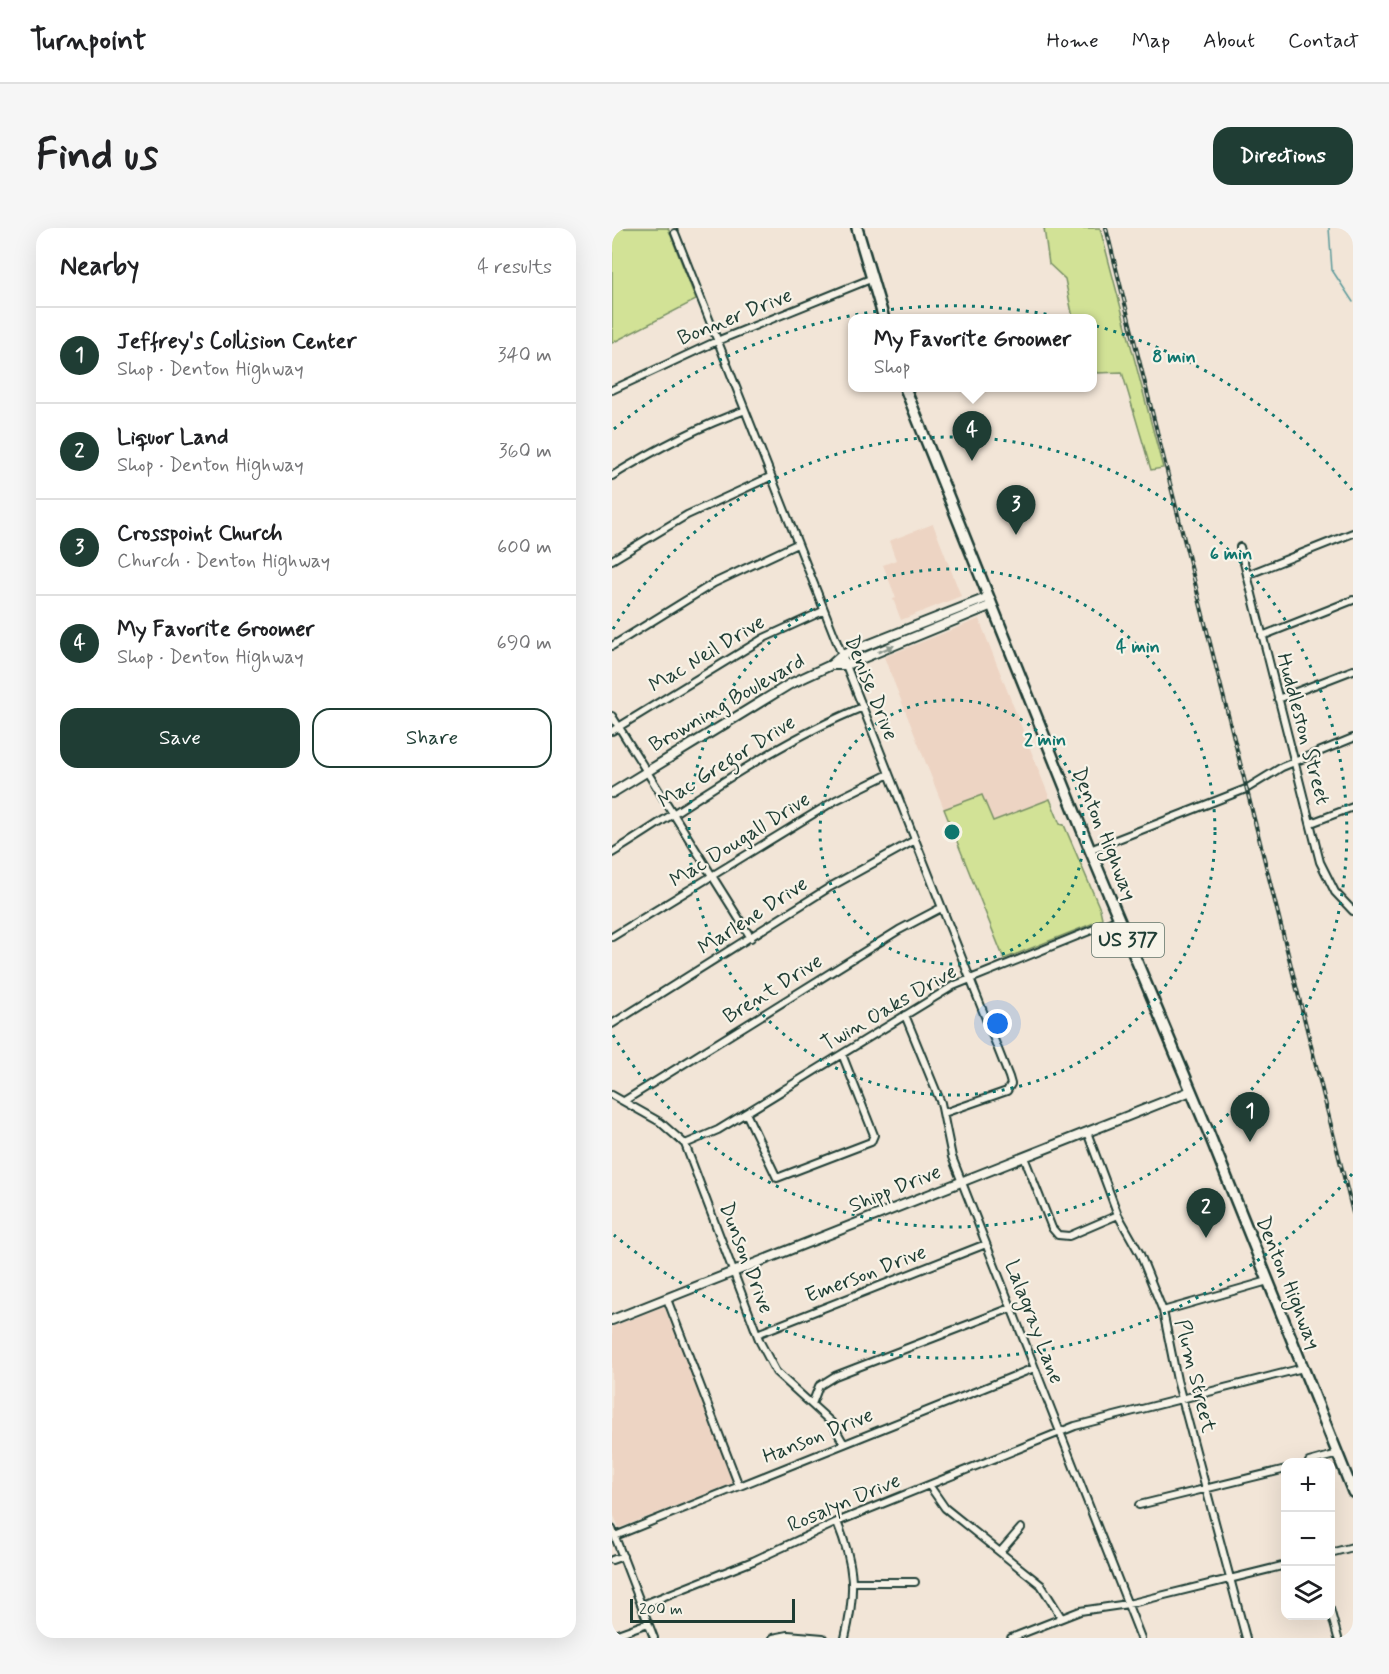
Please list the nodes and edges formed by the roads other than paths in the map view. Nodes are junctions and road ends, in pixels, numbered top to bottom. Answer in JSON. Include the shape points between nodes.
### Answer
{"nodes":[{"id":1,"x":857,"y":228,"type":"edge"},
{"id":2,"x":675,"y":233,"type":"dead end"},
{"id":3,"x":873,"y":278,"type":"junction"},
{"id":4,"x":883,"y":314,"type":"edge"},
{"id":5,"x":717,"y":341,"type":"junction"},
{"id":6,"x":612,"y":390,"type":"edge"},
{"id":7,"x":907,"y":392,"type":"edge"},
{"id":8,"x":743,"y":411,"type":"junction"},
{"id":9,"x":612,"y":476,"type":"edge"},
{"id":10,"x":770,"y":477,"type":"junction"},
{"id":11,"x":1353,"y":533,"type":"edge"},
{"id":12,"x":797,"y":544,"type":"junction"},
{"id":13,"x":1240,"y":547,"type":"dead end"},
{"id":14,"x":612,"y":560,"type":"edge"},
{"id":15,"x":1247,"y":575,"type":"junction"},
{"id":16,"x":1353,"y":600,"type":"edge"},
{"id":17,"x":990,"y":601,"type":"junction"},
{"id":18,"x":823,"y":611,"type":"junction"},
{"id":19,"x":922,"y":623,"type":"junction"},
{"id":20,"x":926,"y":633,"type":"junction"},
{"id":21,"x":1262,"y":636,"type":"junction"},
{"id":22,"x":612,"y":646,"type":"edge"},
{"id":23,"x":842,"y":656,"type":"junction"},
{"id":24,"x":831,"y":665,"type":"junction"},
{"id":25,"x":846,"y":665,"type":"junction"},
{"id":26,"x":1353,"y":670,"type":"edge"},
{"id":27,"x":1278,"y":699,"type":"junction"},
{"id":28,"x":863,"y":707,"type":"junction"},
{"id":29,"x":612,"y":716,"type":"edge"},
{"id":30,"x":619,"y":727,"type":"junction"},
{"id":31,"x":612,"y":731,"type":"edge"},
{"id":32,"x":1353,"y":738,"type":"edge"},
{"id":33,"x":1295,"y":761,"type":"junction"},
{"id":34,"x":646,"y":771,"type":"junction"},
{"id":35,"x":887,"y":775,"type":"junction"},
{"id":36,"x":612,"y":793,"type":"edge"},
{"id":37,"x":1353,"y":807,"type":"edge"},
{"id":38,"x":674,"y":814,"type":"junction"},
{"id":39,"x":1311,"y":823,"type":"junction"},
{"id":40,"x":915,"y":840,"type":"junction"},
{"id":41,"x":1090,"y":850,"type":"junction"},
{"id":42,"x":612,"y":853,"type":"edge"},
{"id":43,"x":713,"y":876,"type":"junction"},
{"id":44,"x":941,"y":908,"type":"junction"},
{"id":45,"x":1353,"y":911,"type":"edge"},
{"id":46,"x":1119,"y":920,"type":"junction"},
{"id":47,"x":612,"y":937,"type":"edge"},
{"id":48,"x":751,"y":938,"type":"junction"},
{"id":49,"x":969,"y":980,"type":"junction"},
{"id":50,"x":905,"y":1015,"type":"junction"},
{"id":51,"x":612,"y":1024,"type":"edge"},
{"id":52,"x":842,"y":1054,"type":"junction"},
{"id":53,"x":1191,"y":1091,"type":"junction"},
{"id":54,"x":612,"y":1095,"type":"edge"},
{"id":55,"x":624,"y":1101,"type":"junction"},
{"id":56,"x":746,"y":1113,"type":"junction"},
{"id":57,"x":944,"y":1113,"type":"junction"},
{"id":58,"x":1087,"y":1132,"type":"junction"},
{"id":59,"x":685,"y":1144,"type":"junction"},
{"id":60,"x":1024,"y":1157,"type":"junction"},
{"id":61,"x":962,"y":1182,"type":"junction"},
{"id":62,"x":1118,"y":1215,"type":"junction"},
{"id":63,"x":986,"y":1245,"type":"junction"},
{"id":64,"x":734,"y":1272,"type":"junction"},
{"id":65,"x":1268,"y":1281,"type":"junction"},
{"id":66,"x":667,"y":1299,"type":"junction"},
{"id":67,"x":1011,"y":1308,"type":"junction"},
{"id":68,"x":1163,"y":1311,"type":"junction"},
{"id":69,"x":612,"y":1320,"type":"edge"},
{"id":70,"x":757,"y":1334,"type":"junction"},
{"id":71,"x":1034,"y":1368,"type":"junction"},
{"id":72,"x":1303,"y":1368,"type":"junction"},
{"id":73,"x":1182,"y":1399,"type":"junction"},
{"id":74,"x":812,"y":1404,"type":"junction"},
{"id":75,"x":1060,"y":1432,"type":"junction"},
{"id":76,"x":844,"y":1444,"type":"junction"},
{"id":77,"x":1338,"y":1454,"type":"junction"},
{"id":78,"x":1324,"y":1458,"type":"edge"},
{"id":79,"x":1281,"y":1470,"type":"edge"},
{"id":80,"x":740,"y":1485,"type":"junction"},
{"id":81,"x":929,"y":1485,"type":"junction"},
{"id":82,"x":1207,"y":1490,"type":"junction"},
{"id":83,"x":1353,"y":1492,"type":"edge"},
{"id":84,"x":1138,"y":1505,"type":"dead end"},
{"id":85,"x":837,"y":1522,"type":"junction"},
{"id":86,"x":1021,"y":1528,"type":"dead end"},
{"id":87,"x":613,"y":1532,"type":"edge"},
{"id":88,"x":1353,"y":1547,"type":"edge"},
{"id":89,"x":1001,"y":1551,"type":"junction"},
{"id":90,"x":1335,"y":1552,"type":"edge"},
{"id":91,"x":622,"y":1556,"type":"junction"},
{"id":92,"x":612,"y":1560,"type":"edge"},
{"id":93,"x":1282,"y":1566,"type":"edge"},
{"id":94,"x":1229,"y":1580,"type":"junction"},
{"id":95,"x":854,"y":1582,"type":"junction"},
{"id":96,"x":915,"y":1582,"type":"dead end"},
{"id":97,"x":1128,"y":1604,"type":"junction"},
{"id":98,"x":642,"y":1605,"type":"junction"},
{"id":99,"x":1061,"y":1617,"type":"junction"},
{"id":100,"x":1333,"y":1620,"type":"edge"},
{"id":101,"x":648,"y":1623,"type":"junction"},
{"id":102,"x":612,"y":1636,"type":"edge"},
{"id":103,"x":654,"y":1638,"type":"edge"},
{"id":104,"x":774,"y":1638,"type":"edge"},
{"id":105,"x":823,"y":1638,"type":"edge"},
{"id":106,"x":845,"y":1638,"type":"edge"},
{"id":107,"x":1011,"y":1638,"type":"edge"},
{"id":108,"x":1141,"y":1638,"type":"edge"},
{"id":109,"x":1246,"y":1638,"type":"edge"},
{"id":110,"x":1338,"y":1638,"type":"edge"}],
"edges":[{"from":1,"to":3,"type":"main road"},
{"from":2,"to":5,"type":"street","name":"Denise Drive"},
{"from":3,"to":4,"type":"main road"},
{"from":3,"to":5,"type":"street","name":"Bonner Drive"},
{"from":5,"to":6,"type":"street","name":"Bonner Drive"},
{"from":5,"to":8,"type":"street","name":"Denise Drive"},
{"from":7,"to":17,"type":"main road","name":"Denton Highway","number":"US 377"},
{"from":8,"to":9,"type":"street","via":[[703,426]]},
{"from":8,"to":10,"type":"street","name":"Denise Drive"},
{"from":10,"to":12,"type":"street","name":"Denise Drive"},
{"from":10,"to":14,"type":"street","via":[[687,515]]},
{"from":11,"to":15,"type":"street"},
{"from":12,"to":18,"type":"street","name":"Denise Drive"},
{"from":12,"to":22,"type":"street","via":[[714,583]]},
{"from":13,"to":15,"type":"street","name":"Huddleston Street"},
{"from":15,"to":21,"type":"street","name":"Huddleston Street"},
{"from":16,"to":21,"type":"street"},
{"from":17,"to":19,"type":"street","name":"Browning Boulevard"},
{"from":17,"to":20,"type":"street","name":"Browning Boulevard"},
{"from":17,"to":41,"type":"main road","name":"Denton Highway","number":"US 377"},
{"from":18,"to":23,"type":"street","name":"Denise Drive"},
{"from":18,"to":30,"type":"street","name":"Mac Neil Drive","via":[[764,638]]},
{"from":19,"to":20,"type":"street"},
{"from":19,"to":23,"type":"street","name":"Browning Boulevard"},
{"from":25,"to":20,"type":"street","name":"Browning Boulevard","one_way":true},
{"from":21,"to":27,"type":"street","name":"Huddleston Street"},
{"from":23,"to":24,"type":"street","name":"Browning Boulevard"},
{"from":23,"to":25,"type":"street","name":"Denise Drive"},
{"from":24,"to":25,"type":"street","name":"Browning Boulevard"},
{"from":24,"to":34,"type":"street","name":"Browning Boulevard","via":[[790,684]]},
{"from":25,"to":28,"type":"street","name":"Denise Drive"},
{"from":26,"to":27,"type":"street"},
{"from":27,"to":33,"type":"street","name":"Huddleston Street"},
{"from":28,"to":35,"type":"street","name":"Denise Drive"},
{"from":28,"to":38,"type":"street","name":"Mac Gregor Drive","via":[[806,732]]},
{"from":29,"to":30,"type":"street"},
{"from":30,"to":31,"type":"street","name":"Mac Neil Drive"},
{"from":30,"to":34,"type":"street"},
{"from":32,"to":33,"type":"street"},
{"from":33,"to":39,"type":"street","name":"Huddleston Street"},
{"from":33,"to":41,"type":"street","via":[[1253,786]]},
{"from":34,"to":36,"type":"street","name":"Browning Boulevard"},
{"from":34,"to":38,"type":"street"},
{"from":35,"to":40,"type":"street","name":"Denise Drive"},
{"from":35,"to":43,"type":"street","name":"Mac Dougall Drive","via":[[836,800]]},
{"from":37,"to":39,"type":"street"},
{"from":38,"to":42,"type":"street","name":"Mac Gregor Drive"},
{"from":38,"to":43,"type":"street"},
{"from":39,"to":45,"type":"street","name":"Huddleston Street","via":[[1323,872]]},
{"from":40,"to":44,"type":"street","name":"Denise Drive"},
{"from":40,"to":48,"type":"street","name":"Marlene Drive","via":[[850,875]]},
{"from":41,"to":46,"type":"main road","name":"Denton Highway","number":"US 377"},
{"from":43,"to":47,"type":"street","name":"Mac Dougall Drive"},
{"from":43,"to":48,"type":"street"},
{"from":44,"to":49,"type":"street","name":"Denise Drive"},
{"from":44,"to":55,"type":"street","name":"Brent Drive","via":[[899,930]]},
{"from":46,"to":49,"type":"street","name":"Twin Oaks Drive"},
{"from":46,"to":53,"type":"main road","name":"Denton Highway","number":"US 377"},
{"from":48,"to":51,"type":"street","name":"Marlene Drive"},
{"from":49,"to":50,"type":"street","name":"Twin Oaks Drive"},
{"from":49,"to":57,"type":"street","name":"Denise Drive","via":[[1011,1084],[1007,1091]]},
{"from":50,"to":52,"type":"street","name":"Twin Oaks Drive"},
{"from":50,"to":57,"type":"street","name":"Lalagray Lane"},
{"from":52,"to":56,"type":"street","name":"Twin Oaks Drive"},
{"from":52,"to":56,"type":"street","via":[[874,1134],[871,1142],[777,1178]]},
{"from":53,"to":58,"type":"street","name":"Shipp Drive"},
{"from":53,"to":65,"type":"main road","name":"Denton Highway","number":"US 377"},
{"from":54,"to":55,"type":"street","name":"Dunson Drive"},
{"from":55,"to":59,"type":"street","name":"Dunson Drive","via":[[660,1122]]},
{"from":56,"to":59,"type":"street","name":"Twin Oaks Drive"},
{"from":57,"to":61,"type":"street","name":"Lalagray Lane","via":[[949,1146]]},
{"from":58,"to":60,"type":"street","name":"Shipp Drive"},
{"from":58,"to":62,"type":"street","name":"Plum Street"},
{"from":59,"to":64,"type":"street","name":"Dunson Drive"},
{"from":60,"to":61,"type":"street","name":"Shipp Drive"},
{"from":60,"to":62,"type":"street","via":[[1058,1235],[1069,1236]]},
{"from":61,"to":63,"type":"street","name":"Lalagray Lane"},
{"from":61,"to":64,"type":"street","name":"Shipp Drive"},
{"from":62,"to":68,"type":"street","name":"Plum Street","via":[[1140,1254]]},
{"from":63,"to":67,"type":"street","name":"Lalagray Lane"},
{"from":63,"to":70,"type":"street","name":"Emerson Drive"},
{"from":64,"to":66,"type":"street","name":"Shipp Drive"},
{"from":64,"to":70,"type":"street","name":"Dunson Drive"},
{"from":65,"to":68,"type":"street"},
{"from":65,"to":72,"type":"main road","name":"Denton Highway","number":"US 377"},
{"from":66,"to":69,"type":"street","name":"Shipp Drive"},
{"from":66,"to":80,"type":"street"},
{"from":67,"to":71,"type":"street","name":"Lalagray Lane"},
{"from":67,"to":74,"type":"street","via":[[835,1376],[819,1386]]},
{"from":68,"to":73,"type":"street","name":"Plum Street"},
{"from":70,"to":74,"type":"street","name":"Dunson Drive","via":[[776,1372]]},
{"from":71,"to":75,"type":"street","name":"Lalagray Lane"},
{"from":71,"to":76,"type":"street","name":"Hanson Drive"},
{"from":72,"to":73,"type":"street","name":"Rosalyn Drive"},
{"from":72,"to":77,"type":"main road","name":"Denton Highway","number":"US 377"},
{"from":73,"to":75,"type":"street","name":"Rosalyn Drive"},
{"from":73,"to":82,"type":"street","name":"Plum Street"},
{"from":74,"to":76,"type":"street","name":"Dunson Drive","via":[[832,1422]]},
{"from":75,"to":81,"type":"street","name":"Rosalyn Drive"},
{"from":75,"to":97,"type":"street","name":"Lalagray Lane"},
{"from":76,"to":80,"type":"street","name":"Hanson Drive"},
{"from":77,"to":78,"type":"street"},
{"from":77,"to":83,"type":"main road","name":"Denton Highway","number":"US 377"},
{"from":79,"to":82,"type":"street"},
{"from":80,"to":87,"type":"street","name":"Hanson Drive"},
{"from":81,"to":85,"type":"street","name":"Rosalyn Drive"},
{"from":81,"to":89,"type":"street","via":[[945,1508]]},
{"from":82,"to":84,"type":"street"},
{"from":82,"to":94,"type":"street","name":"Plum Street"},
{"from":85,"to":95,"type":"street","via":[[848,1547]]},
{"from":85,"to":98,"type":"street","name":"Rosalyn Drive"},
{"from":86,"to":89,"type":"street"},
{"from":87,"to":91,"type":"street"},
{"from":88,"to":90,"type":"street"},
{"from":89,"to":99,"type":"street","via":[[1041,1585]]},
{"from":91,"to":92,"type":"street"},
{"from":91,"to":98,"type":"street"},
{"from":93,"to":94,"type":"street"},
{"from":94,"to":97,"type":"street"},
{"from":94,"to":109,"type":"street","name":"Plum Street"},
{"from":95,"to":96,"type":"street"},
{"from":95,"to":106,"type":"street"},
{"from":97,"to":99,"type":"street"},
{"from":97,"to":108,"type":"street","name":"Lalagray Lane"},
{"from":98,"to":101,"type":"street"},
{"from":99,"to":107,"type":"street"},
{"from":100,"to":110,"type":"street"},
{"from":101,"to":102,"type":"street"},
{"from":101,"to":103,"type":"street"},
{"from":104,"to":105,"type":"street"}]}
